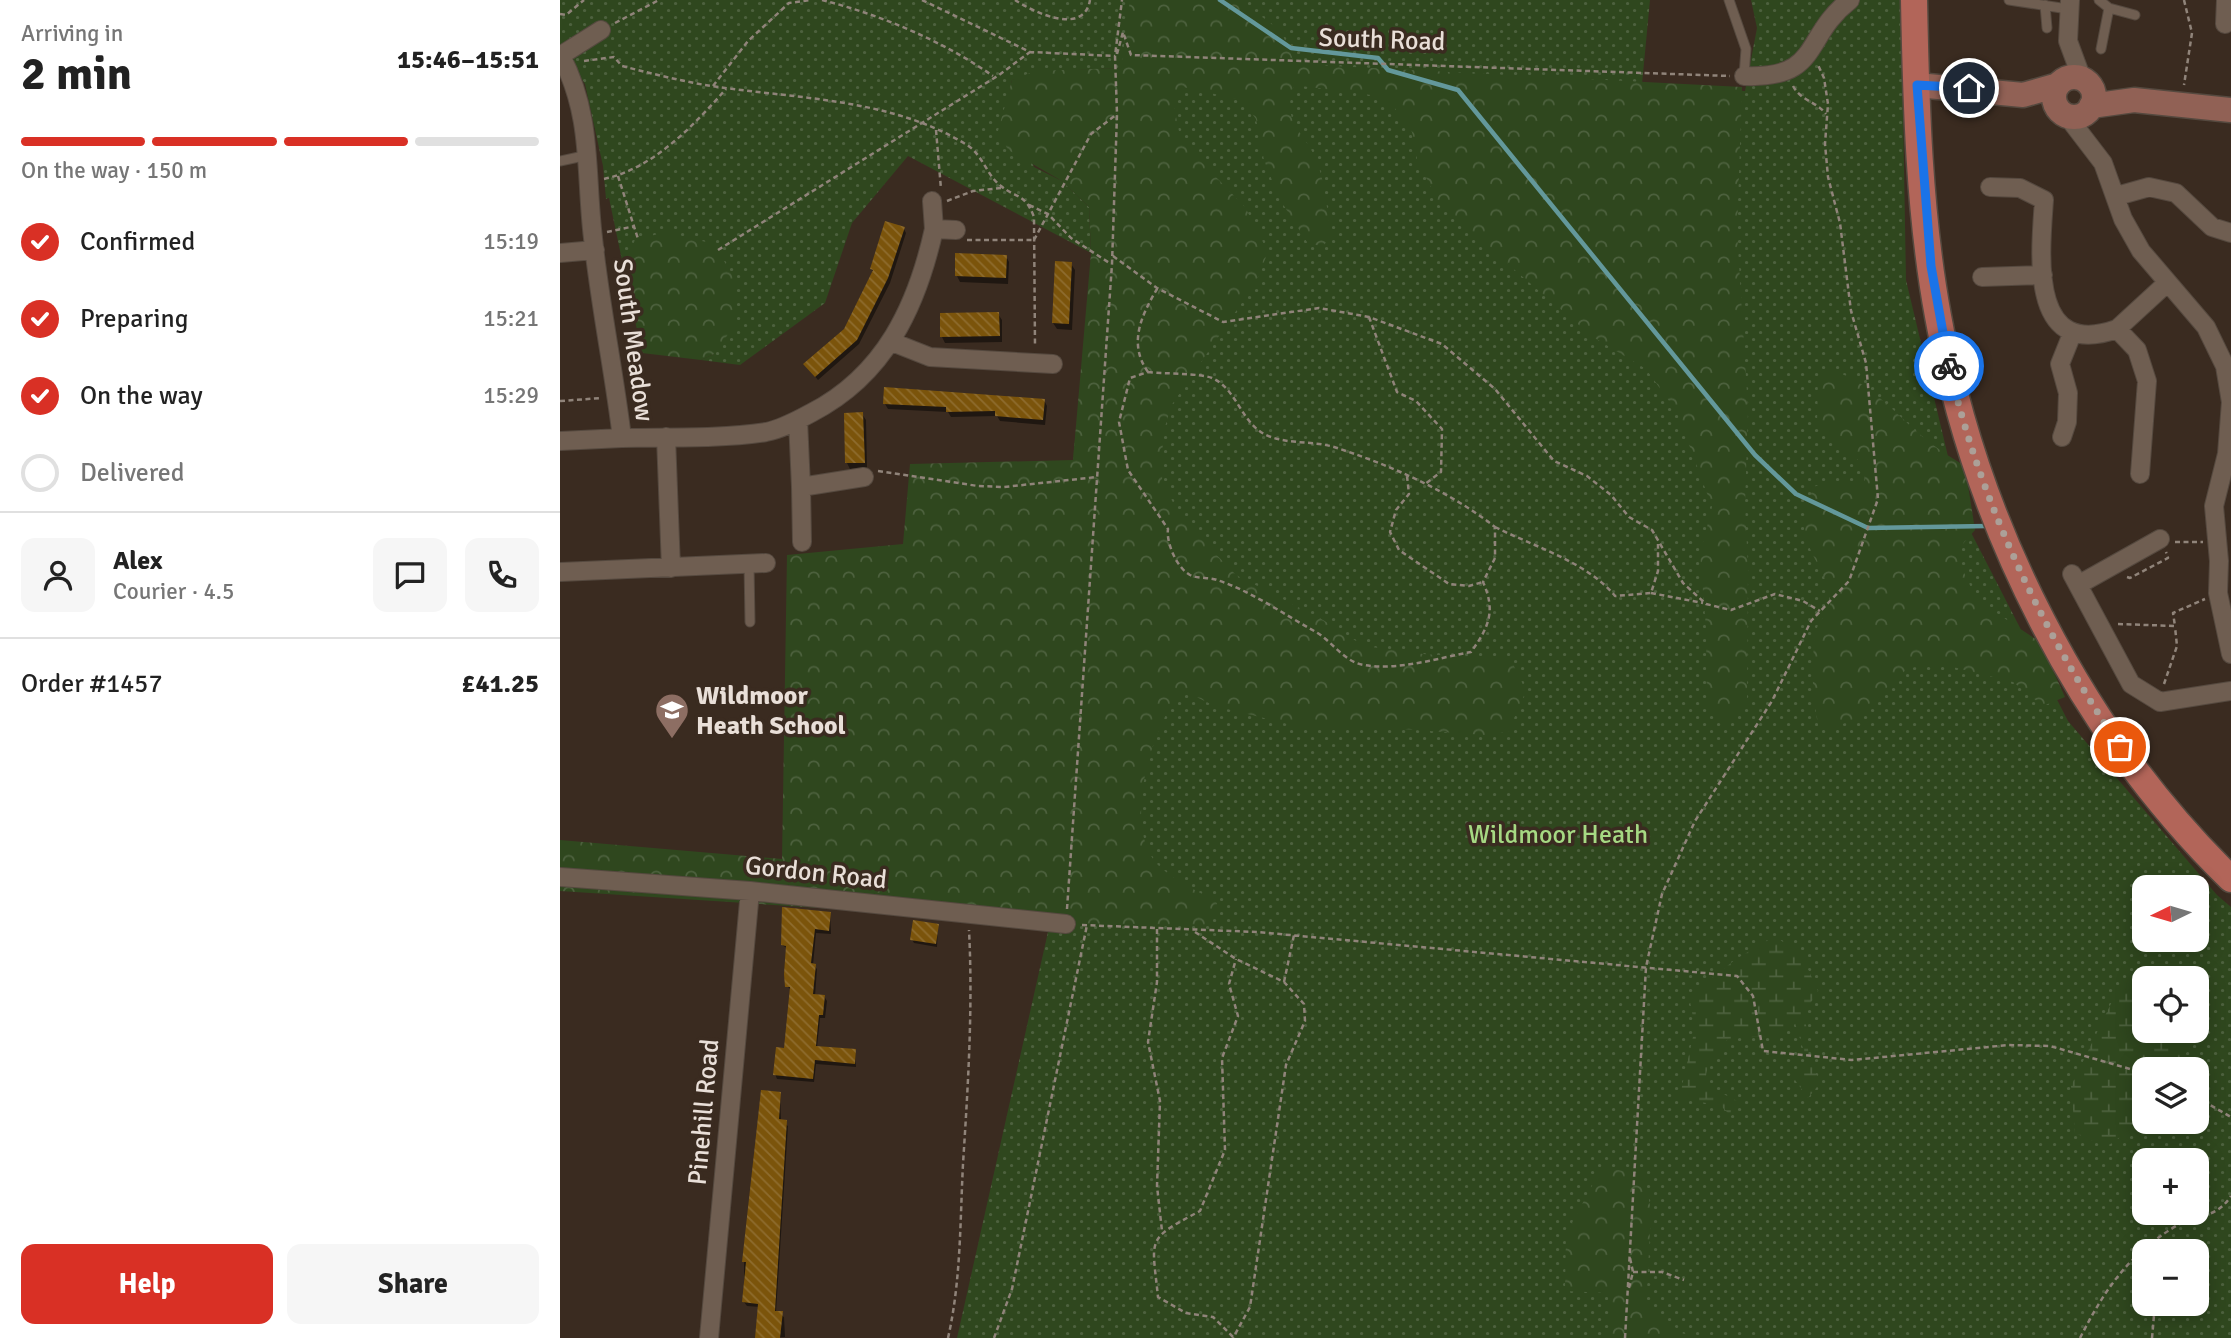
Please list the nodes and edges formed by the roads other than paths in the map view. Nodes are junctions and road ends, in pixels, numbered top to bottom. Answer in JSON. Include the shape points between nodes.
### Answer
{"nodes":[{"id":1,"x":1730,"y":0,"type":"edge"},
{"id":2,"x":1850,"y":0,"type":"edge"},
{"id":3,"x":1914,"y":0,"type":"edge"},
{"id":4,"x":2009,"y":0,"type":"edge"},
{"id":5,"x":2099,"y":0,"type":"edge"},
{"id":6,"x":2226,"y":0,"type":"edge"},
{"id":7,"x":2069,"y":4,"type":"edge"},
{"id":8,"x":2045,"y":5,"type":"junction"},
{"id":9,"x":2109,"y":8,"type":"junction"},
{"id":10,"x":2135,"y":15,"type":"dead end"},
{"id":11,"x":2225,"y":24,"type":"dead end"},
{"id":12,"x":2047,"y":28,"type":"dead end"},
{"id":13,"x":601,"y":30,"type":"road end"},
{"id":14,"x":2101,"y":50,"type":"dead end"},
{"id":15,"x":563,"y":53,"type":"edge"},
{"id":16,"x":1744,"y":76,"type":"joint"},
{"id":17,"x":1917,"y":85,"type":"junction"},
{"id":18,"x":2075,"y":97,"type":"junction"},
{"id":19,"x":2231,"y":110,"type":"edge"},
{"id":20,"x":589,"y":155,"type":"junction"},
{"id":21,"x":560,"y":161,"type":"edge"},
{"id":22,"x":1990,"y":187,"type":"dead end"},
{"id":23,"x":2117,"y":196,"type":"junction"},
{"id":24,"x":932,"y":201,"type":"dead end"},
{"id":25,"x":934,"y":229,"type":"junction"},
{"id":26,"x":956,"y":230,"type":"road end"},
{"id":27,"x":2231,"y":233,"type":"edge"},
{"id":28,"x":594,"y":243,"type":"junction"},
{"id":29,"x":560,"y":253,"type":"edge"},
{"id":30,"x":2043,"y":275,"type":"junction"},
{"id":31,"x":1982,"y":277,"type":"dead end"},
{"id":32,"x":2167,"y":283,"type":"junction"},
{"id":33,"x":2117,"y":329,"type":"junction"},
{"id":34,"x":2072,"y":334,"type":"junction"},
{"id":35,"x":892,"y":342,"type":"junction"},
{"id":36,"x":1044,"y":364,"type":"road end"},
{"id":37,"x":2230,"y":382,"type":"edge"},
{"id":38,"x":798,"y":420,"type":"junction"},
{"id":39,"x":666,"y":437,"type":"junction"},
{"id":40,"x":2062,"y":437,"type":"dead end"},
{"id":41,"x":622,"y":438,"type":"junction"},
{"id":42,"x":560,"y":441,"type":"edge"},
{"id":43,"x":867,"y":473,"type":"road end"},
{"id":44,"x":2140,"y":474,"type":"dead end"},
{"id":45,"x":801,"y":487,"type":"junction"},
{"id":46,"x":2160,"y":539,"type":"dead end"},
{"id":47,"x":803,"y":542,"type":"dead end"},
{"id":48,"x":757,"y":564,"type":"joint"},
{"id":49,"x":671,"y":568,"type":"junction"},
{"id":50,"x":560,"y":572,"type":"edge"},
{"id":51,"x":750,"y":622,"type":"dead end"},
{"id":52,"x":2231,"y":654,"type":"edge"},
{"id":53,"x":2231,"y":691,"type":"edge"},
{"id":54,"x":560,"y":877,"type":"edge"},
{"id":55,"x":2231,"y":879,"type":"edge"},
{"id":56,"x":750,"y":891,"type":"junction"},
{"id":57,"x":1066,"y":924,"type":"road end"},
{"id":58,"x":709,"y":1338,"type":"edge"}],
"edges":[{"from":1,"to":16,"type":"lane","via":[[1746,49]]},
{"from":2,"to":16,"type":"street","via":[[1833,15],[1796,68],[1783,74]]},
{"from":3,"to":17,"type":"main road"},
{"from":4,"to":8,"type":"lane"},
{"from":5,"to":9,"type":"lane"},
{"from":6,"to":11,"type":"street"},
{"from":7,"to":8,"type":"lane"},
{"from":7,"to":18,"type":"street"},
{"from":8,"to":12,"type":"lane"},
{"from":9,"to":10,"type":"lane"},
{"from":9,"to":14,"type":"lane"},
{"from":13,"to":15,"type":"street"},
{"from":15,"to":20,"type":"street","name":"South Meadow","via":[[576,83]]},
{"from":17,"to":18,"type":"street"},
{"from":17,"to":55,"type":"main road","via":[[1938,316],[1960,408],[1995,515],[2040,614],[2104,721],[2165,806]]},
{"from":18,"to":19,"type":"street"},
{"from":18,"to":23,"type":"street"},
{"from":20,"to":21,"type":"lane"},
{"from":20,"to":28,"type":"street","name":"South Meadow"},
{"from":22,"to":30,"type":"street","via":[[2020,188],[2043,200]]},
{"from":23,"to":27,"type":"street","via":[[2150,187],[2176,193],[2212,227]]},
{"from":23,"to":32,"type":"street","via":[[2123,219],[2141,251]]},
{"from":24,"to":25,"type":"street","name":"South Meadow"},
{"from":25,"to":26,"type":"street"},
{"from":25,"to":35,"type":"street","name":"South Meadow","via":[[911,308]]},
{"from":28,"to":29,"type":"street","name":"South Meadow"},
{"from":28,"to":41,"type":"street","name":"South Meadow"},
{"from":30,"to":31,"type":"street"},
{"from":30,"to":34,"type":"street","via":[[2052,316]]},
{"from":32,"to":33,"type":"street"},
{"from":32,"to":37,"type":"street","via":[[2206,327]]},
{"from":33,"to":34,"type":"street","via":[[2094,337]]},
{"from":33,"to":44,"type":"street","via":[[2137,350],[2147,381]]},
{"from":34,"to":40,"type":"street","via":[[2060,364],[2068,393]]},
{"from":35,"to":36,"type":"street","via":[[930,358]]},
{"from":35,"to":38,"type":"street","name":"South Meadow","via":[[865,375],[826,406]]},
{"from":37,"to":52,"type":"street","via":[[2227,454],[2214,506],[2218,593]]},
{"from":38,"to":39,"type":"street","name":"South Meadow","via":[[770,431]]},
{"from":38,"to":45,"type":"street"},
{"from":39,"to":41,"type":"street","name":"South Meadow"},
{"from":39,"to":49,"type":"street","name":"South Meadow"},
{"from":41,"to":42,"type":"street","name":"South Meadow"},
{"from":43,"to":45,"type":"street"},
{"from":45,"to":47,"type":"street"},
{"from":46,"to":53,"type":"street","via":[[2075,580],[2131,684],[2160,702]]},
{"from":48,"to":49,"type":"street"},
{"from":48,"to":51,"type":"lane"},
{"from":49,"to":50,"type":"street"},
{"from":54,"to":56,"type":"street","name":"Gordon Road"},
{"from":56,"to":57,"type":"street","name":"Gordon Road"},
{"from":56,"to":58,"type":"street","name":"Pinehill Road"}]}
